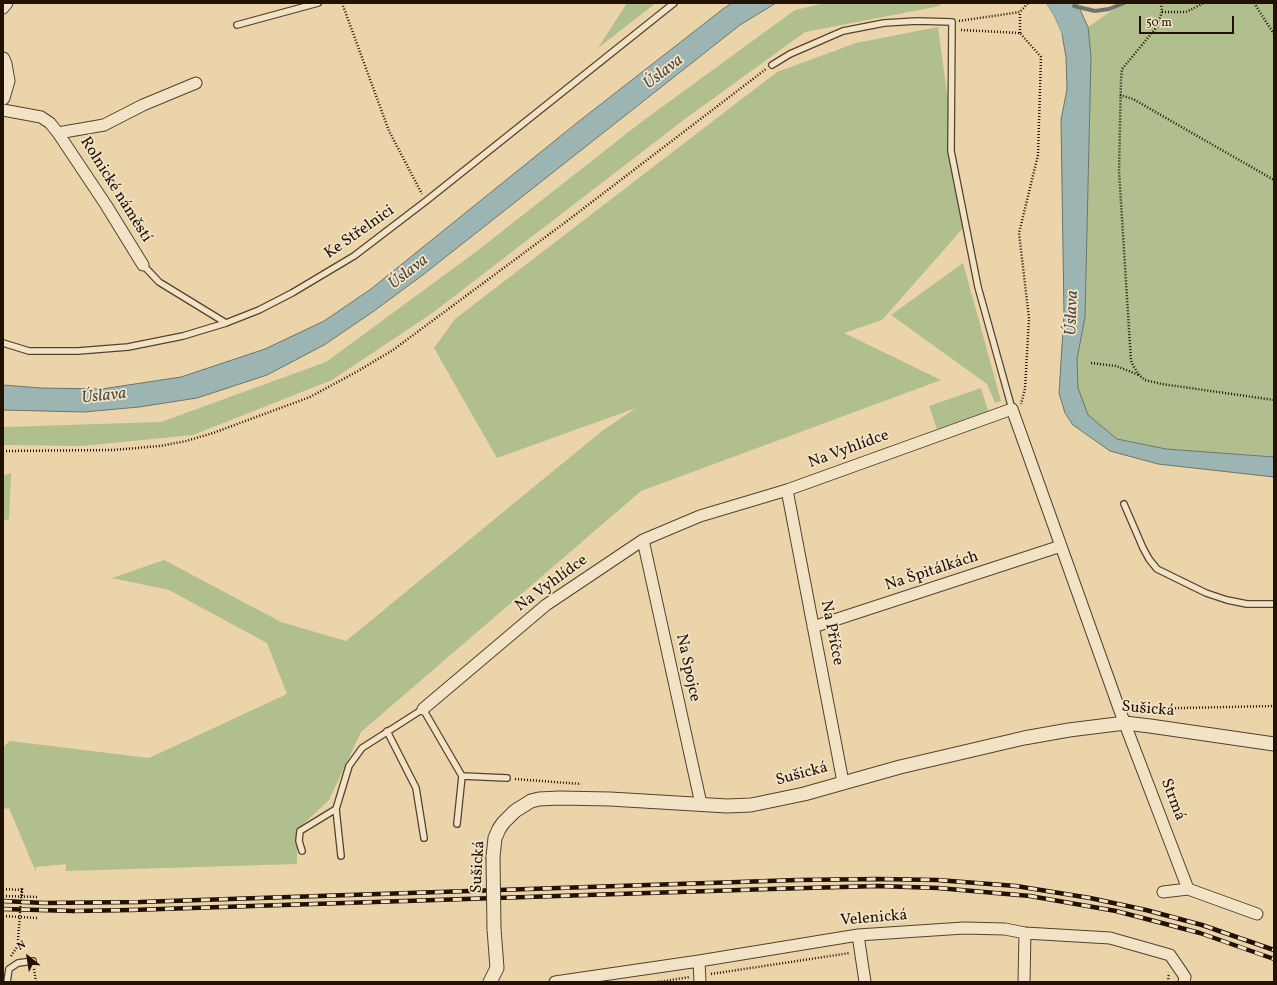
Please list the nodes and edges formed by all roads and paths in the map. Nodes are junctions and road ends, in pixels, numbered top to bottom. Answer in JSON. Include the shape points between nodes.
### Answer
{"nodes":[{"id":1,"x":7,"y":3,"type":"edge"},
{"id":2,"x":318,"y":3,"type":"edge"},
{"id":3,"x":342,"y":3,"type":"edge"},
{"id":4,"x":674,"y":3,"type":"edge"},
{"id":5,"x":1028,"y":3,"type":"edge"},
{"id":6,"x":1161,"y":3,"type":"edge"},
{"id":7,"x":1204,"y":3,"type":"edge"},
{"id":8,"x":1254,"y":3,"type":"edge"},
{"id":9,"x":3,"y":8,"type":"edge"},
{"id":10,"x":1020,"y":12,"type":"junction"},
{"id":11,"x":1162,"y":12,"type":"junction"},
{"id":12,"x":952,"y":22,"type":"junction"},
{"id":13,"x":237,"y":25,"type":"dead end"},
{"id":14,"x":952,"y":30,"type":"junction"},
{"id":15,"x":1020,"y":33,"type":"junction"},
{"id":16,"x":1274,"y":34,"type":"edge"},
{"id":17,"x":3,"y":59,"type":"edge"},
{"id":18,"x":772,"y":65,"type":"joint"},
{"id":19,"x":196,"y":83,"type":"dead end"},
{"id":20,"x":1120,"y":95,"type":"junction"},
{"id":21,"x":3,"y":98,"type":"edge"},
{"id":22,"x":3,"y":110,"type":"edge"},
{"id":23,"x":58,"y":133,"type":"junction"},
{"id":24,"x":1274,"y":180,"type":"edge"},
{"id":25,"x":426,"y":201,"type":"junction"},
{"id":26,"x":142,"y":265,"type":"joint"},
{"id":27,"x":226,"y":323,"type":"junction"},
{"id":28,"x":3,"y":343,"type":"edge"},
{"id":29,"x":1091,"y":363,"type":"dead end"},
{"id":30,"x":1140,"y":375,"type":"junction"},
{"id":31,"x":1274,"y":400,"type":"edge"},
{"id":32,"x":1014,"y":413,"type":"junction"},
{"id":33,"x":3,"y":451,"type":"edge"},
{"id":34,"x":787,"y":490,"type":"junction"},
{"id":35,"x":1124,"y":504,"type":"dead end"},
{"id":36,"x":643,"y":540,"type":"junction"},
{"id":37,"x":1061,"y":546,"type":"junction"},
{"id":38,"x":1274,"y":604,"type":"edge"},
{"id":39,"x":813,"y":627,"type":"junction"},
{"id":40,"x":1274,"y":706,"type":"edge"},
{"id":41,"x":423,"y":709,"type":"junction"},
{"id":42,"x":1120,"y":711,"type":"junction"},
{"id":43,"x":1125,"y":723,"type":"junction"},
{"id":44,"x":387,"y":731,"type":"junction"},
{"id":45,"x":1274,"y":744,"type":"edge"},
{"id":46,"x":462,"y":776,"type":"junction"},
{"id":47,"x":507,"y":778,"type":"dead end"},
{"id":48,"x":843,"y":782,"type":"junction"},
{"id":49,"x":701,"y":804,"type":"junction"},
{"id":50,"x":336,"y":809,"type":"junction"},
{"id":51,"x":458,"y":824,"type":"dead end"},
{"id":52,"x":424,"y":838,"type":"dead end"},
{"id":53,"x":302,"y":851,"type":"dead end"},
{"id":54,"x":341,"y":856,"type":"dead end"},
{"id":55,"x":3,"y":889,"type":"edge"},
{"id":56,"x":22,"y":889,"type":"junction"},
{"id":57,"x":1188,"y":889,"type":"junction"},
{"id":58,"x":1163,"y":892,"type":"dead end"},
{"id":59,"x":3,"y":896,"type":"edge"},
{"id":60,"x":22,"y":896,"type":"junction"},
{"id":61,"x":38,"y":897,"type":"dead end"},
{"id":62,"x":1257,"y":914,"type":"dead end"},
{"id":63,"x":3,"y":916,"type":"edge"},
{"id":64,"x":37,"y":918,"type":"dead end"},
{"id":65,"x":1025,"y":933,"type":"junction"},
{"id":66,"x":858,"y":935,"type":"junction"},
{"id":67,"x":861,"y":952,"type":"junction"},
{"id":68,"x":8,"y":959,"type":"dead end"},
{"id":69,"x":33,"y":961,"type":"joint"},
{"id":70,"x":699,"y":961,"type":"junction"},
{"id":71,"x":700,"y":979,"type":"edge"},
{"id":72,"x":1185,"y":979,"type":"edge"},
{"id":73,"x":7,"y":982,"type":"edge"},
{"id":74,"x":36,"y":982,"type":"edge"},
{"id":75,"x":491,"y":982,"type":"edge"},
{"id":76,"x":555,"y":982,"type":"edge"},
{"id":77,"x":658,"y":982,"type":"edge"},
{"id":78,"x":865,"y":982,"type":"edge"},
{"id":79,"x":1024,"y":982,"type":"edge"}],
"edges":[{"from":1,"to":9,"type":"street"},
{"from":2,"to":13,"type":"lane"},
{"from":3,"to":25,"type":"path","via":[[389,131]]},
{"from":4,"to":25,"type":"lane","name":"Ke Střelnici"},
{"from":5,"to":10,"type":"path"},
{"from":6,"to":11,"type":"path"},
{"from":7,"to":11,"type":"path","via":[[1186,12]]},
{"from":8,"to":16,"type":"path"},
{"from":10,"to":12,"type":"path"},
{"from":10,"to":15,"type":"path"},
{"from":11,"to":20,"type":"path","via":[[1156,28],[1122,69]]},
{"from":12,"to":14,"type":"lane"},
{"from":12,"to":18,"type":"lane","via":[[884,23],[843,31],[790,54]]},
{"from":14,"to":15,"type":"path"},
{"from":14,"to":32,"type":"lane","via":[[951,151],[978,287]]},
{"from":15,"to":32,"type":"path","via":[[1040,57],[1038,155],[1019,233],[1029,318],[1025,389]]},
{"from":17,"to":21,"type":"street","via":[[8,81]]},
{"from":18,"to":33,"type":"path","via":[[399,345],[358,372],[310,397],[213,433],[160,446],[113,450]]},
{"from":19,"to":23,"type":"street","name":"Rolnické náměstí","via":[[104,125]]},
{"from":20,"to":24,"type":"path","via":[[1133,99]]},
{"from":20,"to":30,"type":"path","via":[[1119,171],[1130,347],[1131,361]]},
{"from":22,"to":23,"type":"street","name":"Rolnické náměstí","via":[[41,117]]},
{"from":23,"to":26,"type":"street","name":"Rolnické náměstí"},
{"from":25,"to":27,"type":"lane","name":"Ke Střelnici","via":[[354,256],[292,293]]},
{"from":26,"to":27,"type":"lane","via":[[159,282]]},
{"from":27,"to":28,"type":"lane","name":"Ke Střelnici","via":[[183,336],[128,347],[29,351]]},
{"from":29,"to":30,"type":"path","via":[[1116,366]]},
{"from":30,"to":31,"type":"path","via":[[1145,380],[1162,384]]},
{"from":32,"to":34,"type":"street","name":"Na Vyhlídce"},
{"from":32,"to":37,"type":"street"},
{"from":34,"to":36,"type":"street","name":"Na Vyhlídce","via":[[700,516]]},
{"from":34,"to":39,"type":"street","name":"Na Příčce"},
{"from":35,"to":38,"type":"lane","via":[[1142,548],[1157,568],[1206,593],[1228,600],[1247,604]]},
{"from":36,"to":41,"type":"street","name":"Na Vyhlídce","via":[[546,605]]},
{"from":36,"to":49,"type":"street","name":"Na Spojce"},
{"from":37,"to":39,"type":"street","name":"Na Špitálkách"},
{"from":37,"to":42,"type":"street"},
{"from":39,"to":48,"type":"street","name":"Na Příčce"},
{"from":40,"to":42,"type":"path"},
{"from":41,"to":44,"type":"lane"},
{"from":41,"to":46,"type":"lane"},
{"from":42,"to":43,"type":"street"},
{"from":43,"to":45,"type":"street","name":"Sušická"},
{"from":43,"to":48,"type":"street","name":"Sušická","via":[[1024,738]]},
{"from":43,"to":57,"type":"street","name":"Strmá"},
{"from":44,"to":50,"type":"lane","via":[[362,748],[349,766]]},
{"from":44,"to":52,"type":"lane","via":[[416,788]]},
{"from":46,"to":47,"type":"lane"},
{"from":46,"to":51,"type":"lane"},
{"from":48,"to":49,"type":"street","name":"Sušická","via":[[804,794],[751,805]]},
{"from":49,"to":75,"type":"street","name":"Sušická","bridge":true,"via":[[549,798],[535,800],[515,811],[499,829],[495,838],[494,929],[497,968]]},
{"from":50,"to":53,"type":"lane","via":[[300,831]]},
{"from":50,"to":54,"type":"lane"},
{"from":55,"to":56,"type":"path","bridge":true},
{"from":56,"to":60,"type":"path"},
{"from":56,"to":68,"type":"path","bridge":true,"via":[[17,947]]},
{"from":57,"to":58,"type":"street"},
{"from":57,"to":62,"type":"street"},
{"from":59,"to":60,"type":"path"},
{"from":60,"to":61,"type":"path"},
{"from":63,"to":64,"type":"path"},
{"from":65,"to":66,"type":"street","name":"Velenická","via":[[1005,929],[964,928]]},
{"from":65,"to":72,"type":"street","name":"Velenická","via":[[1118,940],[1170,955]]},
{"from":65,"to":79,"type":"street"},
{"from":66,"to":67,"type":"street"},
{"from":66,"to":70,"type":"street","name":"Velenická"},
{"from":67,"to":71,"type":"path"},
{"from":67,"to":78,"type":"street"},
{"from":69,"to":73,"type":"lane","via":[[18,963],[9,969]]},
{"from":69,"to":74,"type":"path"},
{"from":70,"to":71,"type":"street"},
{"from":70,"to":76,"type":"street","name":"Velenická"},
{"from":71,"to":77,"type":"path"}]}
